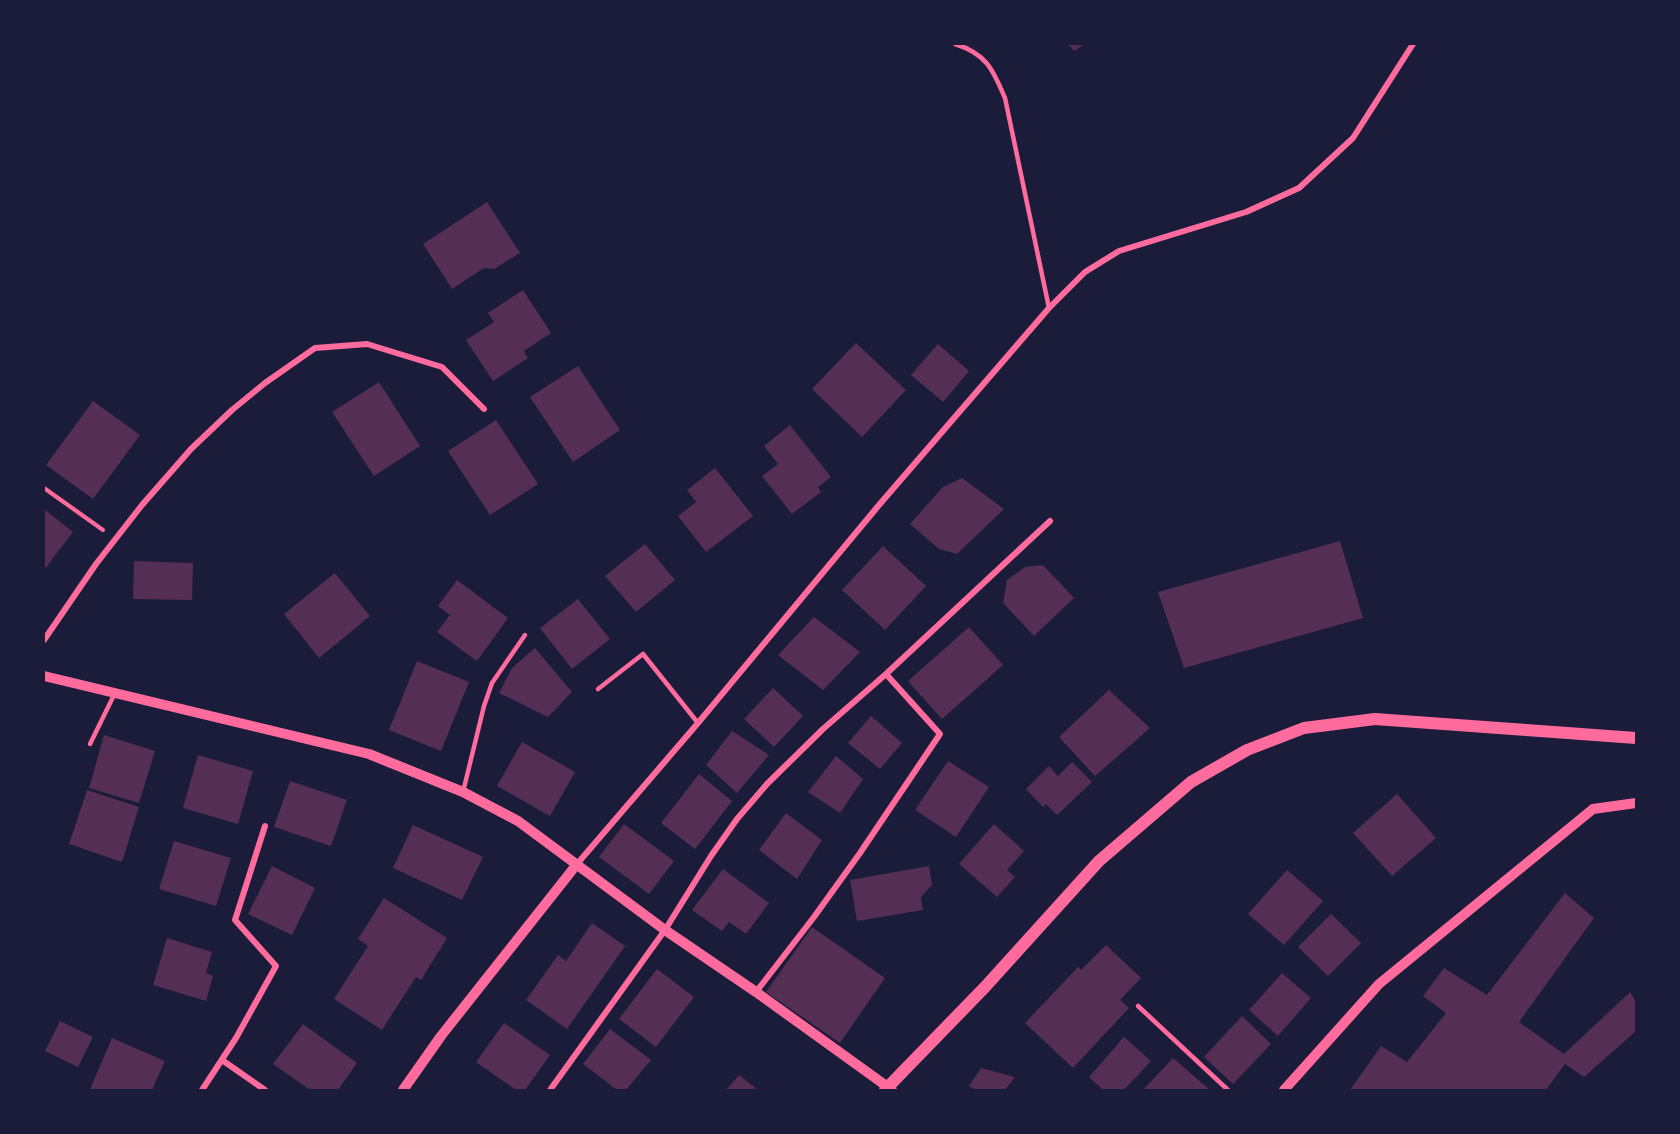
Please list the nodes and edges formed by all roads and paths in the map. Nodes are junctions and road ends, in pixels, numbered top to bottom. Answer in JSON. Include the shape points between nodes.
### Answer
{"nodes":[{"id":1,"x":955,"y":44,"type":"edge"},
{"id":2,"x":1413,"y":44,"type":"edge"},
{"id":3,"x":1049,"y":308,"type":"junction"},
{"id":4,"x":484,"y":409,"type":"dead end"},
{"id":5,"x":44,"y":488,"type":"edge"},
{"id":6,"x":1050,"y":521,"type":"dead end"},
{"id":7,"x":116,"y":539,"type":"junction"},
{"id":8,"x":525,"y":635,"type":"dead end"},
{"id":9,"x":44,"y":640,"type":"edge"},
{"id":10,"x":886,"y":674,"type":"junction"},
{"id":11,"x":44,"y":676,"type":"edge"},
{"id":12,"x":598,"y":690,"type":"dead end"},
{"id":13,"x":115,"y":692,"type":"junction"},
{"id":14,"x":698,"y":723,"type":"junction"},
{"id":15,"x":1636,"y":738,"type":"edge"},
{"id":16,"x":90,"y":744,"type":"dead end"},
{"id":17,"x":463,"y":792,"type":"junction"},
{"id":18,"x":1636,"y":803,"type":"edge"},
{"id":19,"x":265,"y":826,"type":"dead end"},
{"id":20,"x":577,"y":864,"type":"junction"},
{"id":21,"x":665,"y":930,"type":"junction"},
{"id":22,"x":756,"y":992,"type":"junction"},
{"id":23,"x":1138,"y":1006,"type":"dead end"},
{"id":24,"x":222,"y":1060,"type":"junction"},
{"id":25,"x":202,"y":1090,"type":"edge"},
{"id":26,"x":265,"y":1090,"type":"edge"},
{"id":27,"x":403,"y":1090,"type":"edge"},
{"id":28,"x":550,"y":1090,"type":"edge"},
{"id":29,"x":888,"y":1090,"type":"edge"},
{"id":30,"x":1228,"y":1090,"type":"edge"},
{"id":31,"x":1284,"y":1090,"type":"edge"}],
"edges":[{"from":1,"to":3,"type":"lane","via":[[970,48],[992,68],[1005,98]]},
{"from":2,"to":3,"type":"street","via":[[1353,138],[1299,188],[1246,212],[1119,251],[1085,272]]},
{"from":3,"to":14,"type":"street"},
{"from":4,"to":7,"type":"street","via":[[442,367],[367,344],[315,348],[265,383],[191,449]]},
{"from":5,"to":7,"type":"path"},
{"from":6,"to":10,"type":"street"},
{"from":7,"to":9,"type":"street"},
{"from":8,"to":17,"type":"lane","via":[[492,683]]},
{"from":10,"to":21,"type":"street","via":[[767,784],[717,847]]},
{"from":10,"to":22,"type":"street","via":[[940,734],[860,853]]},
{"from":11,"to":13,"type":"street"},
{"from":12,"to":14,"type":"lane","via":[[643,654]]},
{"from":13,"to":16,"type":"lane"},
{"from":13,"to":17,"type":"street","via":[[369,754]]},
{"from":14,"to":20,"type":"street"},
{"from":15,"to":29,"type":"main road","via":[[1375,719],[1304,728],[1246,750],[1191,782],[1099,861]]},
{"from":17,"to":20,"type":"street","via":[[518,821]]},
{"from":18,"to":31,"type":"street","via":[[1593,809],[1584,816],[1379,984]]},
{"from":19,"to":24,"type":"street","via":[[235,920],[276,966]]},
{"from":20,"to":21,"type":"street"},
{"from":20,"to":27,"type":"street"},
{"from":21,"to":22,"type":"street"},
{"from":21,"to":28,"type":"street"},
{"from":22,"to":29,"type":"street"},
{"from":23,"to":30,"type":"lane"},
{"from":24,"to":25,"type":"street"},
{"from":24,"to":26,"type":"street"}]}
